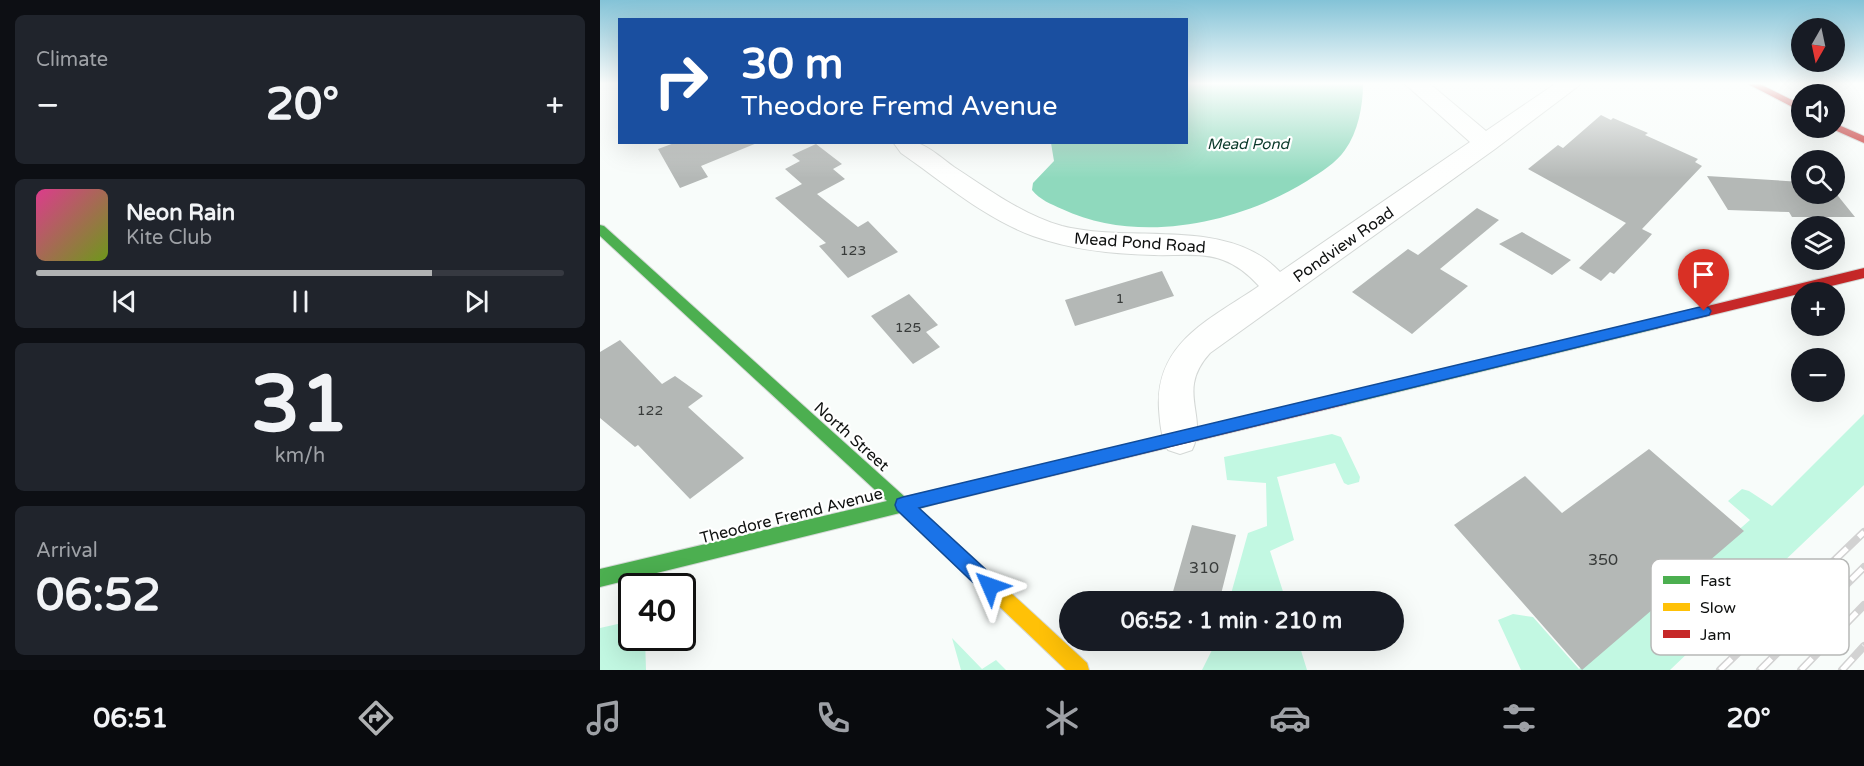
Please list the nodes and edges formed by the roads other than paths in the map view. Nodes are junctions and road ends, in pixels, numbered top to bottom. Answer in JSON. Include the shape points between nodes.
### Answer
{"nodes":[{"id":1,"x":1452,"y":115,"type":"edge"},
{"id":2,"x":1526,"y":115,"type":"edge"},
{"id":3,"x":1845,"y":131,"type":"edge"},
{"id":4,"x":1864,"y":140,"type":"edge"},
{"id":5,"x":908,"y":144,"type":"edge"},
{"id":6,"x":1486,"y":144,"type":"junction"},
{"id":7,"x":600,"y":229,"type":"edge"},
{"id":8,"x":1864,"y":273,"type":"edge"},
{"id":9,"x":1278,"y":290,"type":"junction"},
{"id":10,"x":1180,"y":439,"type":"junction"},
{"id":11,"x":903,"y":505,"type":"junction"},
{"id":12,"x":600,"y":578,"type":"edge"},
{"id":13,"x":1080,"y":670,"type":"edge"}],
"edges":[{"from":1,"to":6,"type":"street"},
{"from":2,"to":6,"type":"street","name":"Pondview Road"},
{"from":3,"to":4,"type":"street"},
{"from":5,"to":9,"type":"street","name":"Mead Pond Road","via":[[1011,214],[1037,227],[1087,240],[1232,251],[1251,260]]},
{"from":6,"to":9,"type":"street","name":"Pondview Road"},
{"from":7,"to":11,"type":"street","name":"North Street"},
{"from":8,"to":10,"type":"street","name":"Theodore Fremd Avenue"},
{"from":9,"to":10,"type":"street","name":"Pondview Road","via":[[1186,355],[1177,373],[1175,392]]},
{"from":10,"to":11,"type":"street","name":"Theodore Fremd Avenue"},
{"from":11,"to":12,"type":"street","name":"Theodore Fremd Avenue"},
{"from":11,"to":13,"type":"street","name":"North Street"}]}
